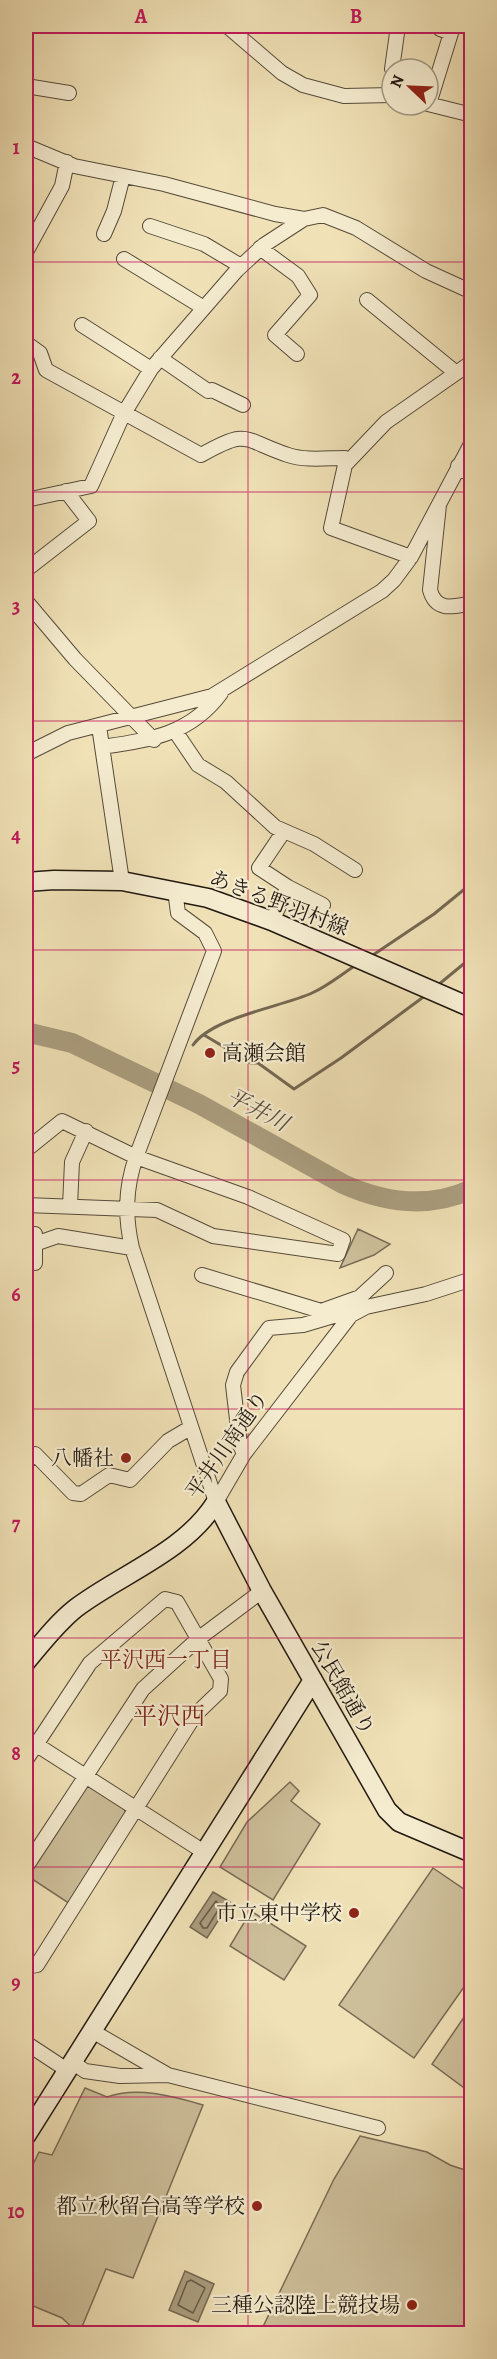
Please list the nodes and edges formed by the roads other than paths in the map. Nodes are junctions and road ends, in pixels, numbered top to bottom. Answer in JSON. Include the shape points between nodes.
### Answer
{"nodes":[{"id":1,"x":227,"y":26,"type":"edge"},
{"id":2,"x":398,"y":26,"type":"edge"},
{"id":3,"x":451,"y":33,"type":"dead end"},
{"id":4,"x":394,"y":57,"type":"edge"},
{"id":5,"x":440,"y":67,"type":"edge"},
{"id":6,"x":26,"y":86,"type":"edge"},
{"id":7,"x":69,"y":93,"type":"dead end"},
{"id":8,"x":380,"y":94,"type":"edge"},
{"id":9,"x":440,"y":107,"type":"edge"},
{"id":10,"x":471,"y":114,"type":"edge"},
{"id":11,"x":26,"y":146,"type":"edge"},
{"id":12,"x":67,"y":162,"type":"junction"},
{"id":13,"x":123,"y":176,"type":"junction"},
{"id":14,"x":304,"y":219,"type":"junction"},
{"id":15,"x":150,"y":226,"type":"dead end"},
{"id":16,"x":104,"y":234,"type":"dead end"},
{"id":17,"x":260,"y":248,"type":"junction"},
{"id":18,"x":26,"y":252,"type":"edge"},
{"id":19,"x":123,"y":259,"type":"dead end"},
{"id":20,"x":241,"y":266,"type":"junction"},
{"id":21,"x":471,"y":292,"type":"edge"},
{"id":22,"x":367,"y":300,"type":"dead end"},
{"id":23,"x":204,"y":308,"type":"junction"},
{"id":24,"x":82,"y":325,"type":"dead end"},
{"id":25,"x":26,"y":343,"type":"edge"},
{"id":26,"x":297,"y":354,"type":"dead end"},
{"id":27,"x":471,"y":362,"type":"edge"},
{"id":28,"x":156,"y":364,"type":"junction"},
{"id":29,"x":455,"y":372,"type":"junction"},
{"id":30,"x":243,"y":405,"type":"dead end"},
{"id":31,"x":123,"y":415,"type":"junction"},
{"id":32,"x":471,"y":442,"type":"edge"},
{"id":33,"x":345,"y":465,"type":"junction"},
{"id":34,"x":458,"y":466,"type":"junction"},
{"id":35,"x":471,"y":476,"type":"edge"},
{"id":36,"x":66,"y":491,"type":"junction"},
{"id":37,"x":26,"y":500,"type":"edge"},
{"id":38,"x":438,"y":503,"type":"junction"},
{"id":39,"x":411,"y":557,"type":"junction"},
{"id":40,"x":26,"y":570,"type":"edge"},
{"id":41,"x":26,"y":601,"type":"edge"},
{"id":42,"x":471,"y":603,"type":"edge"},
{"id":43,"x":223,"y":690,"type":"junction"},
{"id":44,"x":132,"y":718,"type":"junction"},
{"id":45,"x":99,"y":726,"type":"junction"},
{"id":46,"x":175,"y":731,"type":"junction"},
{"id":47,"x":154,"y":740,"type":"junction"},
{"id":48,"x":102,"y":747,"type":"junction"},
{"id":49,"x":26,"y":754,"type":"edge"},
{"id":50,"x":284,"y":831,"type":"junction"},
{"id":51,"x":355,"y":870,"type":"dead end"},
{"id":52,"x":122,"y":881,"type":"junction"},
{"id":53,"x":26,"y":882,"type":"edge"},
{"id":54,"x":288,"y":888,"type":"junction"},
{"id":55,"x":175,"y":890,"type":"junction"},
{"id":56,"x":323,"y":905,"type":"dead end"},
{"id":57,"x":272,"y":921,"type":"junction"},
{"id":58,"x":471,"y":1008,"type":"edge"},
{"id":59,"x":86,"y":1131,"type":"junction"},
{"id":60,"x":26,"y":1150,"type":"edge"},
{"id":61,"x":136,"y":1157,"type":"junction"},
{"id":62,"x":26,"y":1205,"type":"edge"},
{"id":63,"x":70,"y":1206,"type":"junction"},
{"id":64,"x":126,"y":1207,"type":"junction"},
{"id":65,"x":132,"y":1248,"type":"junction"},
{"id":66,"x":35,"y":1263,"type":"dead end"},
{"id":67,"x":386,"y":1272,"type":"dead end"},
{"id":68,"x":202,"y":1275,"type":"dead end"},
{"id":69,"x":471,"y":1279,"type":"edge"},
{"id":70,"x":357,"y":1309,"type":"junction"},
{"id":71,"x":332,"y":1311,"type":"junction"},
{"id":72,"x":190,"y":1428,"type":"junction"},
{"id":73,"x":244,"y":1454,"type":"junction"},
{"id":74,"x":26,"y":1462,"type":"edge"},
{"id":75,"x":216,"y":1502,"type":"junction"},
{"id":76,"x":262,"y":1591,"type":"junction"},
{"id":77,"x":198,"y":1639,"type":"junction"},
{"id":78,"x":26,"y":1662,"type":"edge"},
{"id":79,"x":313,"y":1680,"type":"junction"},
{"id":80,"x":31,"y":1741,"type":"edge"},
{"id":81,"x":26,"y":1760,"type":"edge"},
{"id":82,"x":85,"y":1776,"type":"junction"},
{"id":83,"x":136,"y":1809,"type":"junction"},
{"id":84,"x":204,"y":1852,"type":"junction"},
{"id":85,"x":471,"y":1853,"type":"edge"},
{"id":86,"x":26,"y":1867,"type":"edge"},
{"id":87,"x":26,"y":1967,"type":"edge"},
{"id":88,"x":92,"y":2031,"type":"junction"},
{"id":89,"x":26,"y":2043,"type":"edge"},
{"id":90,"x":69,"y":2066,"type":"junction"},
{"id":91,"x":168,"y":2075,"type":"junction"},
{"id":92,"x":378,"y":2128,"type":"dead end"},
{"id":93,"x":26,"y":2136,"type":"edge"}],
"edges":[{"from":1,"to":8,"type":"street","via":[[282,73],[303,85],[344,96]]},
{"from":2,"to":4,"type":"street"},
{"from":3,"to":5,"type":"street"},
{"from":6,"to":7,"type":"street"},
{"from":9,"to":10,"type":"street"},
{"from":11,"to":12,"type":"street"},
{"from":12,"to":13,"type":"street"},
{"from":12,"to":18,"type":"street","via":[[62,186]]},
{"from":13,"to":14,"type":"street"},
{"from":13,"to":16,"type":"street"},
{"from":14,"to":17,"type":"street"},
{"from":14,"to":21,"type":"street","via":[[323,215],[356,228],[426,271]]},
{"from":15,"to":20,"type":"street","via":[[204,244]]},
{"from":17,"to":20,"type":"street"},
{"from":17,"to":26,"type":"street","via":[[298,276],[310,295],[275,335]]},
{"from":19,"to":23,"type":"street"},
{"from":20,"to":23,"type":"street"},
{"from":22,"to":29,"type":"street"},
{"from":23,"to":28,"type":"street"},
{"from":24,"to":28,"type":"street"},
{"from":25,"to":31,"type":"street","via":[[40,353],[46,370]]},
{"from":27,"to":29,"type":"street"},
{"from":28,"to":30,"type":"street"},
{"from":28,"to":31,"type":"street"},
{"from":29,"to":33,"type":"street","via":[[386,422]]},
{"from":31,"to":33,"type":"street","via":[[201,456],[231,438],[245,438],[302,458],[345,458]]},
{"from":31,"to":36,"type":"street","via":[[91,486]]},
{"from":32,"to":34,"type":"street"},
{"from":33,"to":39,"type":"street","via":[[332,528]]},
{"from":34,"to":35,"type":"street"},
{"from":34,"to":38,"type":"street"},
{"from":36,"to":37,"type":"street"},
{"from":36,"to":40,"type":"street","via":[[89,521]]},
{"from":38,"to":39,"type":"street"},
{"from":38,"to":42,"type":"street","via":[[432,600],[449,607]]},
{"from":39,"to":43,"type":"street","via":[[382,591]]},
{"from":41,"to":44,"type":"street"},
{"from":43,"to":44,"type":"street","via":[[201,700]]},
{"from":43,"to":46,"type":"street","via":[[213,705]]},
{"from":44,"to":45,"type":"street"},
{"from":44,"to":47,"type":"street"},
{"from":45,"to":48,"type":"street"},
{"from":45,"to":49,"type":"street","via":[[68,734]]},
{"from":46,"to":47,"type":"street"},
{"from":46,"to":50,"type":"street","via":[[198,765],[226,782]]},
{"from":47,"to":48,"type":"street"},
{"from":48,"to":52,"type":"street"},
{"from":50,"to":51,"type":"street","via":[[314,844]]},
{"from":50,"to":54,"type":"street","via":[[259,868]]},
{"from":52,"to":53,"type":"street","name":"あきる野羽村線"},
{"from":52,"to":55,"type":"street","name":"あきる野羽村線"},
{"from":54,"to":56,"type":"street"},
{"from":54,"to":57,"type":"street"},
{"from":55,"to":57,"type":"street","name":"あきる野羽村線"},
{"from":55,"to":61,"type":"street","via":[[178,913],[205,933],[214,951]]},
{"from":57,"to":58,"type":"street","name":"あきる野羽村線"},
{"from":59,"to":60,"type":"street","via":[[62,1121]]},
{"from":59,"to":61,"type":"street"},
{"from":59,"to":63,"type":"street","via":[[72,1162]]},
{"from":61,"to":64,"type":"street"},
{"from":61,"to":64,"type":"street","via":[[248,1197],[343,1240],[338,1254],[213,1236],[157,1210]]},
{"from":62,"to":63,"type":"street"},
{"from":63,"to":64,"type":"street"},
{"from":64,"to":65,"type":"street"},
{"from":65,"to":66,"type":"street","via":[[79,1245],[58,1236],[35,1239]]},
{"from":65,"to":72,"type":"street"},
{"from":67,"to":71,"type":"street","via":[[360,1297]]},
{"from":68,"to":71,"type":"street"},
{"from":69,"to":70,"type":"street","via":[[426,1294]]},
{"from":70,"to":71,"type":"street"},
{"from":70,"to":73,"type":"street","name":"平井川南通り"},
{"from":71,"to":73,"type":"street","via":[[303,1325],[269,1328],[237,1372],[232,1397]]},
{"from":72,"to":74,"type":"street","via":[[168,1441],[130,1480],[109,1475],[81,1494],[73,1493],[35,1454]]},
{"from":72,"to":75,"type":"street"},
{"from":73,"to":75,"type":"street","name":"平井川南通り"},
{"from":75,"to":76,"type":"street","name":"公民館通り"},
{"from":75,"to":78,"type":"street","name":"平井川南通り","via":[[199,1524],[176,1543],[74,1610]]},
{"from":76,"to":77,"type":"street"},
{"from":76,"to":79,"type":"street","name":"公民館通り"},
{"from":77,"to":80,"type":"street","via":[[177,1602],[165,1599],[90,1663]]},
{"from":77,"to":82,"type":"street","via":[[143,1689]]},
{"from":77,"to":83,"type":"street","via":[[221,1679],[220,1690],[195,1715]]},
{"from":79,"to":84,"type":"street"},
{"from":79,"to":85,"type":"street","name":"公民館通り","via":[[387,1810],[399,1822]]},
{"from":80,"to":81,"type":"street"},
{"from":80,"to":82,"type":"street"},
{"from":82,"to":83,"type":"street"},
{"from":82,"to":86,"type":"street"},
{"from":83,"to":84,"type":"street"},
{"from":83,"to":87,"type":"street","via":[[37,1965]]},
{"from":84,"to":88,"type":"street"},
{"from":88,"to":90,"type":"street"},
{"from":88,"to":91,"type":"street"},
{"from":89,"to":90,"type":"street"},
{"from":90,"to":91,"type":"street","via":[[120,2076]]},
{"from":90,"to":93,"type":"street"},
{"from":91,"to":92,"type":"street"}]}
